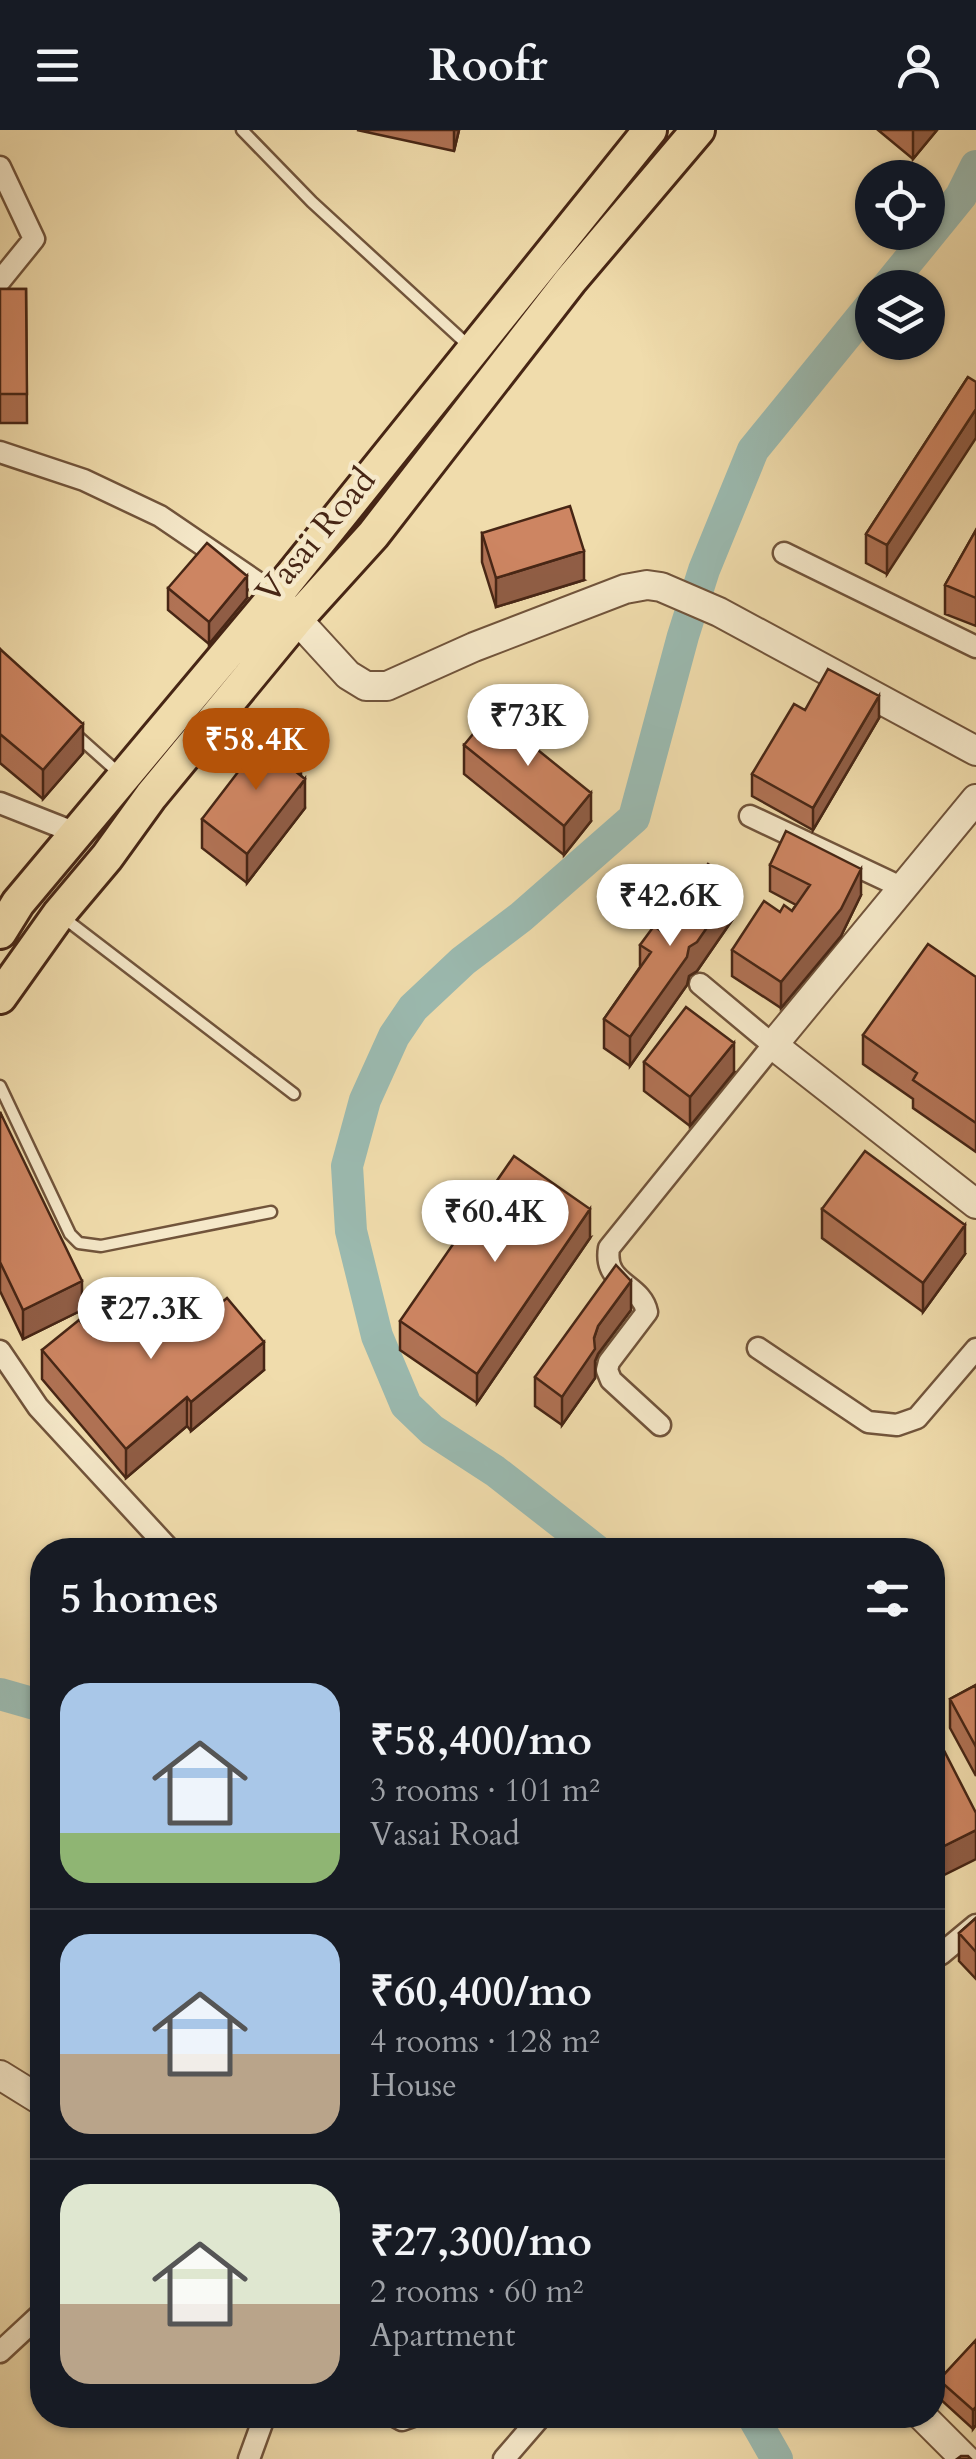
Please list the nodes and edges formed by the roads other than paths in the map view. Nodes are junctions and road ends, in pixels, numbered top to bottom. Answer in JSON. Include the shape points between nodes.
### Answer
{"nodes":[{"id":1,"x":242,"y":130,"type":"edge"},
{"id":2,"x":698,"y":130,"type":"edge"},
{"id":3,"x":641,"y":133,"type":"edge"},
{"id":4,"x":0,"y":166,"type":"edge"},
{"id":5,"x":0,"y":281,"type":"edge"},
{"id":6,"x":474,"y":351,"type":"junction"},
{"id":7,"x":0,"y":452,"type":"edge"},
{"id":8,"x":784,"y":554,"type":"dead end"},
{"id":9,"x":286,"y":608,"type":"junction"},
{"id":10,"x":976,"y":647,"type":"edge"},
{"id":11,"x":68,"y":727,"type":"edge"},
{"id":12,"x":976,"y":751,"type":"edge"},
{"id":13,"x":122,"y":776,"type":"junction"},
{"id":14,"x":976,"y":799,"type":"edge"},
{"id":15,"x":0,"y":803,"type":"edge"},
{"id":16,"x":750,"y":816,"type":"dead end"},
{"id":17,"x":76,"y":833,"type":"junction"},
{"id":18,"x":903,"y":888,"type":"junction"},
{"id":19,"x":59,"y":914,"type":"junction"},
{"id":20,"x":0,"y":932,"type":"edge"},
{"id":21,"x":700,"y":984,"type":"dead end"},
{"id":22,"x":0,"y":996,"type":"edge"},
{"id":23,"x":773,"y":1045,"type":"junction"},
{"id":24,"x":0,"y":1086,"type":"edge"},
{"id":25,"x":294,"y":1094,"type":"dead end"},
{"id":26,"x":976,"y":1204,"type":"edge"},
{"id":27,"x":271,"y":1212,"type":"dead end"},
{"id":28,"x":758,"y":1348,"type":"dead end"},
{"id":29,"x":976,"y":1349,"type":"edge"},
{"id":30,"x":0,"y":1351,"type":"edge"},
{"id":31,"x":660,"y":1424,"type":"dead end"},
{"id":32,"x":159,"y":1538,"type":"edge"},
{"id":33,"x":976,"y":1925,"type":"edge"},
{"id":34,"x":945,"y":1951,"type":"edge"},
{"id":35,"x":0,"y":2075,"type":"edge"},
{"id":36,"x":30,"y":2094,"type":"edge"},
{"id":37,"x":30,"y":2324,"type":"edge"},
{"id":38,"x":0,"y":2352,"type":"edge"},
{"id":39,"x":260,"y":2428,"type":"edge"},
{"id":40,"x":531,"y":2428,"type":"edge"},
{"id":41,"x":934,"y":2428,"type":"edge"},
{"id":42,"x":249,"y":2459,"type":"edge"},
{"id":43,"x":504,"y":2459,"type":"edge"},
{"id":44,"x":965,"y":2459,"type":"edge"}],
"edges":[{"from":1,"to":6,"type":"lane"},
{"from":2,"to":9,"type":"main road","name":"Vasai Road","via":[[570,280],[373,535]]},
{"from":3,"to":6,"type":"main road","name":"Vasai Road"},
{"from":4,"to":5,"type":"street","via":[[34,238]]},
{"from":6,"to":9,"type":"main road","name":"Vasai Road"},
{"from":7,"to":9,"type":"street","via":[[84,480],[160,516]]},
{"from":8,"to":10,"type":"street"},
{"from":9,"to":12,"type":"street","via":[[348,675],[366,686],[386,686],[625,589],[661,586]]},
{"from":9,"to":13,"type":"main road","name":"Vasai Road"},
{"from":9,"to":19,"type":"main road","name":"Vasai Road"},
{"from":11,"to":13,"type":"lane"},
{"from":13,"to":17,"type":"main road","name":"Vasai Road"},
{"from":14,"to":18,"type":"street"},
{"from":15,"to":17,"type":"street"},
{"from":16,"to":18,"type":"street"},
{"from":17,"to":20,"type":"main road","name":"Vasai Road"},
{"from":18,"to":23,"type":"street"},
{"from":19,"to":22,"type":"main road","name":"Vasai Road"},
{"from":19,"to":25,"type":"lane"},
{"from":21,"to":23,"type":"street"},
{"from":23,"to":26,"type":"street"},
{"from":23,"to":31,"type":"street","via":[[609,1248],[611,1272],[647,1312],[607,1370]]},
{"from":24,"to":27,"type":"lane","via":[[79,1243],[101,1246]]},
{"from":28,"to":29,"type":"street","via":[[868,1422],[896,1426],[917,1418]]},
{"from":30,"to":32,"type":"street","via":[[38,1407]]},
{"from":33,"to":34,"type":"street"},
{"from":35,"to":36,"type":"street"},
{"from":37,"to":38,"type":"street"},
{"from":39,"to":42,"type":"street"},
{"from":40,"to":43,"type":"street"},
{"from":41,"to":44,"type":"street"}]}
